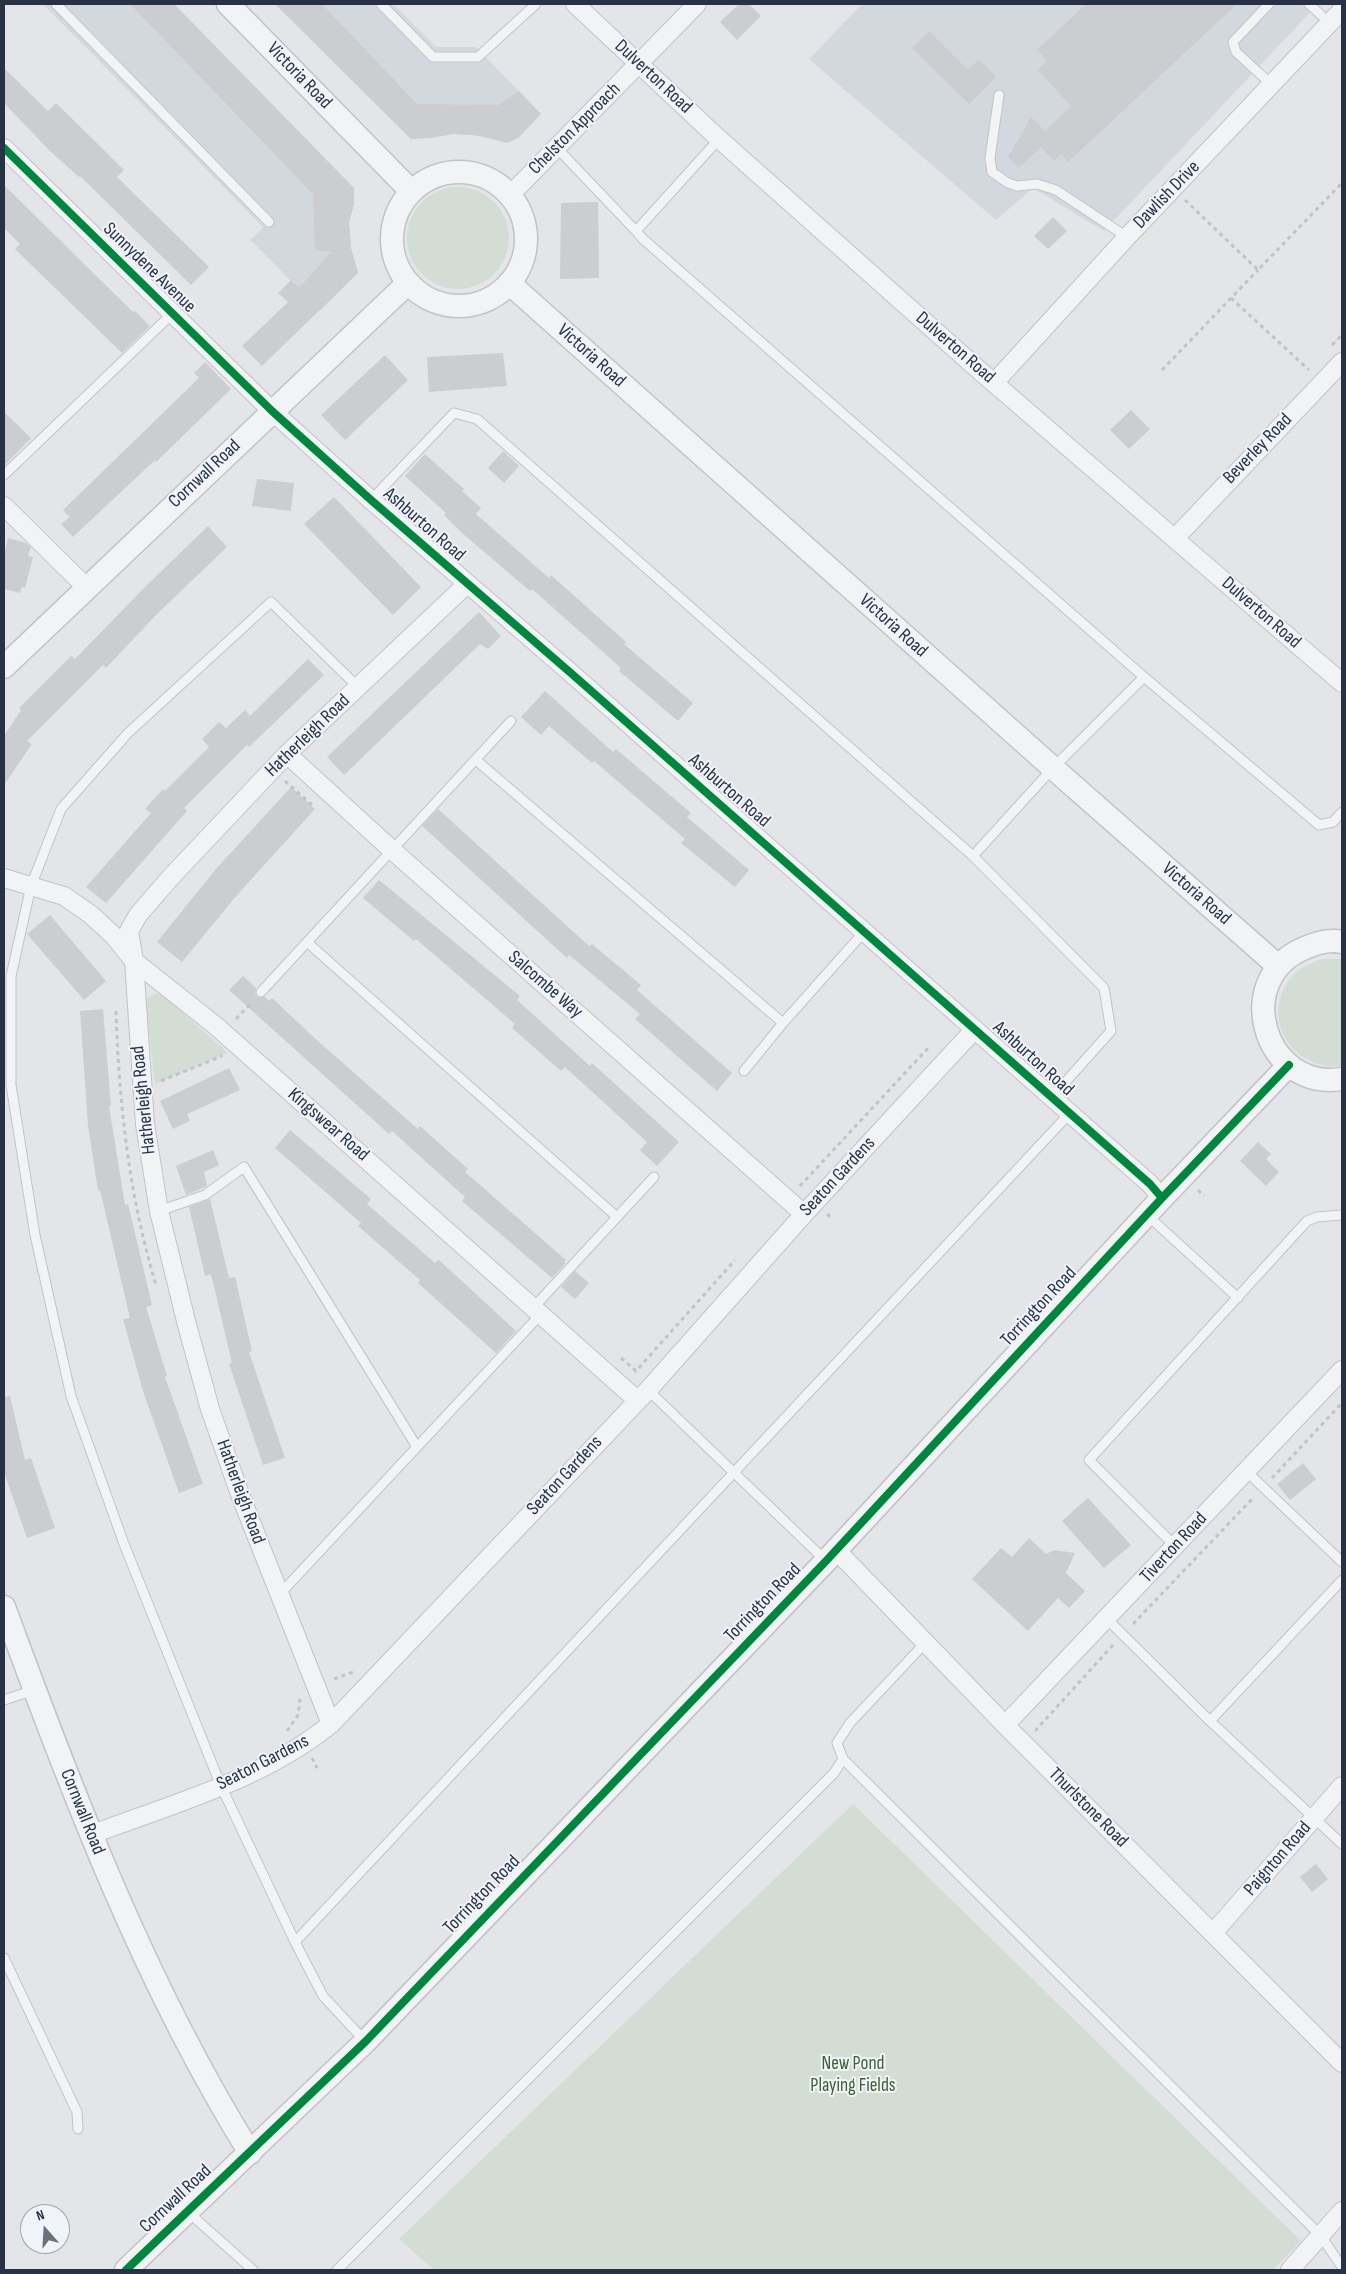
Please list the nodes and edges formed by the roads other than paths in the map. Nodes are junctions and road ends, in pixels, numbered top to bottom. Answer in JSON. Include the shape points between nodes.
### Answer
{"nodes":[{"id":1,"x":56,"y":4,"type":"edge"},
{"id":2,"x":228,"y":4,"type":"edge"},
{"id":3,"x":381,"y":4,"type":"edge"},
{"id":4,"x":536,"y":4,"type":"edge"},
{"id":5,"x":575,"y":4,"type":"edge"},
{"id":6,"x":697,"y":4,"type":"edge"},
{"id":7,"x":1269,"y":4,"type":"edge"},
{"id":8,"x":1308,"y":4,"type":"edge"},
{"id":9,"x":1342,"y":10,"type":"edge"},
{"id":10,"x":1321,"y":15,"type":"dead end"},
{"id":11,"x":639,"y":64,"type":"junction"},
{"id":12,"x":1272,"y":85,"type":"junction"},
{"id":13,"x":999,"y":95,"type":"dead end"},
{"id":14,"x":719,"y":139,"type":"junction"},
{"id":15,"x":4,"y":148,"type":"edge"},
{"id":16,"x":556,"y":148,"type":"junction"},
{"id":17,"x":411,"y":191,"type":"junction"},
{"id":18,"x":510,"y":195,"type":"junction"},
{"id":19,"x":269,"y":222,"type":"dead end"},
{"id":20,"x":636,"y":231,"type":"junction"},
{"id":21,"x":1127,"y":237,"type":"junction"},
{"id":22,"x":408,"y":283,"type":"junction"},
{"id":23,"x":509,"y":283,"type":"junction"},
{"id":24,"x":173,"y":313,"type":"junction"},
{"id":25,"x":1342,"y":362,"type":"edge"},
{"id":26,"x":994,"y":383,"type":"junction"},
{"id":27,"x":272,"y":411,"type":"junction"},
{"id":28,"x":4,"y":475,"type":"edge"},
{"id":29,"x":371,"y":500,"type":"junction"},
{"id":30,"x":4,"y":506,"type":"edge"},
{"id":31,"x":1175,"y":538,"type":"junction"},
{"id":32,"x":467,"y":584,"type":"junction"},
{"id":33,"x":86,"y":587,"type":"junction"},
{"id":34,"x":4,"y":667,"type":"edge"},
{"id":35,"x":1144,"y":677,"type":"junction"},
{"id":36,"x":1340,"y":678,"type":"edge"},
{"id":37,"x":358,"y":687,"type":"junction"},
{"id":38,"x":511,"y":721,"type":"dead end"},
{"id":39,"x":294,"y":760,"type":"junction"},
{"id":40,"x":476,"y":760,"type":"junction"},
{"id":41,"x":1053,"y":768,"type":"junction"},
{"id":42,"x":1342,"y":812,"type":"edge"},
{"id":43,"x":392,"y":850,"type":"junction"},
{"id":44,"x":972,"y":856,"type":"junction"},
{"id":45,"x":4,"y":878,"type":"edge"},
{"id":46,"x":31,"y":886,"type":"junction"},
{"id":47,"x":864,"y":932,"type":"junction"},
{"id":48,"x":1342,"y":942,"type":"edge"},
{"id":49,"x":308,"y":943,"type":"junction"},
{"id":50,"x":134,"y":961,"type":"junction"},
{"id":51,"x":1278,"y":966,"type":"junction"},
{"id":52,"x":261,"y":992,"type":"road end"},
{"id":53,"x":783,"y":1023,"type":"junction"},
{"id":54,"x":975,"y":1029,"type":"junction"},
{"id":55,"x":1289,"y":1066,"type":"junction"},
{"id":56,"x":744,"y":1071,"type":"dead end"},
{"id":57,"x":1342,"y":1080,"type":"edge"},
{"id":58,"x":1052,"y":1097,"type":"junction"},
{"id":59,"x":1070,"y":1113,"type":"junction"},
{"id":60,"x":654,"y":1176,"type":"dead end"},
{"id":61,"x":1162,"y":1198,"type":"junction"},
{"id":62,"x":159,"y":1211,"type":"junction"},
{"id":63,"x":804,"y":1214,"type":"junction"},
{"id":64,"x":1147,"y":1215,"type":"junction"},
{"id":65,"x":1342,"y":1215,"type":"edge"},
{"id":66,"x":617,"y":1217,"type":"junction"},
{"id":67,"x":1238,"y":1298,"type":"junction"},
{"id":68,"x":537,"y":1311,"type":"junction"},
{"id":69,"x":1342,"y":1370,"type":"edge"},
{"id":70,"x":642,"y":1395,"type":"junction"},
{"id":71,"x":417,"y":1448,"type":"junction"},
{"id":72,"x":1246,"y":1471,"type":"junction"},
{"id":73,"x":734,"y":1472,"type":"junction"},
{"id":74,"x":1176,"y":1546,"type":"junction"},
{"id":75,"x":831,"y":1555,"type":"junction"},
{"id":76,"x":1342,"y":1562,"type":"edge"},
{"id":77,"x":1342,"y":1580,"type":"edge"},
{"id":78,"x":279,"y":1595,"type":"junction"},
{"id":79,"x":4,"y":1607,"type":"edge"},
{"id":80,"x":1107,"y":1619,"type":"junction"},
{"id":81,"x":926,"y":1642,"type":"junction"},
{"id":82,"x":34,"y":1690,"type":"junction"},
{"id":83,"x":4,"y":1700,"type":"edge"},
{"id":84,"x":1210,"y":1721,"type":"junction"},
{"id":85,"x":331,"y":1724,"type":"junction"},
{"id":86,"x":1005,"y":1725,"type":"junction"},
{"id":87,"x":843,"y":1759,"type":"junction"},
{"id":88,"x":221,"y":1786,"type":"junction"},
{"id":89,"x":1342,"y":1786,"type":"edge"},
{"id":90,"x":1314,"y":1818,"type":"junction"},
{"id":91,"x":90,"y":1835,"type":"junction"},
{"id":92,"x":1342,"y":1844,"type":"edge"},
{"id":93,"x":1213,"y":1933,"type":"junction"},
{"id":94,"x":295,"y":1942,"type":"junction"},
{"id":95,"x":4,"y":1958,"type":"edge"},
{"id":96,"x":366,"y":2041,"type":"junction"},
{"id":97,"x":1342,"y":2063,"type":"edge"},
{"id":98,"x":78,"y":2129,"type":"dead end"},
{"id":99,"x":250,"y":2153,"type":"junction"},
{"id":100,"x":1342,"y":2211,"type":"edge"},
{"id":101,"x":188,"y":2212,"type":"junction"},
{"id":102,"x":1321,"y":2236,"type":"junction"},
{"id":103,"x":1342,"y":2267,"type":"edge"},
{"id":104,"x":126,"y":2270,"type":"edge"},
{"id":105,"x":253,"y":2270,"type":"edge"},
{"id":106,"x":338,"y":2270,"type":"edge"},
{"id":107,"x":1290,"y":2270,"type":"edge"}],
"edges":[{"from":1,"to":19,"type":"lane"},
{"from":2,"to":17,"type":"street","name":"Victoria Road"},
{"from":3,"to":4,"type":"lane","via":[[433,57],[478,57]]},
{"from":5,"to":11,"type":"street","name":"Dulverton Road"},
{"from":6,"to":11,"type":"street","name":"Chelston Approach"},
{"from":7,"to":12,"type":"lane","via":[[1233,42],[1236,52]]},
{"from":8,"to":10,"type":"lane"},
{"from":9,"to":12,"type":"street","name":"Dawlish Drive"},
{"from":11,"to":14,"type":"street","name":"Dulverton Road"},
{"from":11,"to":16,"type":"street","name":"Chelston Approach"},
{"from":12,"to":21,"type":"street","name":"Dawlish Drive"},
{"from":13,"to":21,"type":"lane","via":[[990,158],[992,172],[1017,186],[1037,184],[1056,190]]},
{"from":14,"to":20,"type":"lane"},
{"from":14,"to":26,"type":"street","name":"Dulverton Road"},
{"from":15,"to":24,"type":"street","name":"Sunnydene Avenue"},
{"from":16,"to":18,"type":"street","name":"Chelston Approach"},
{"from":16,"to":20,"type":"lane"},
{"from":17,"to":18,"type":"street","via":[[430,178],[465,172],[493,181]]},
{"from":17,"to":22,"type":"street","via":[[399,207],[392,226],[397,266]]},
{"from":18,"to":23,"type":"street","via":[[520,211],[525,249],[520,267]]},
{"from":20,"to":35,"type":"lane"},
{"from":21,"to":26,"type":"street","name":"Dawlish Drive"},
{"from":22,"to":23,"type":"street","via":[[425,297],[447,305],[470,305],[491,298]]},
{"from":22,"to":27,"type":"street","name":"Cornwall Road"},
{"from":23,"to":41,"type":"street","name":"Victoria Road"},
{"from":24,"to":27,"type":"street","name":"Sunnydene Avenue"},
{"from":24,"to":28,"type":"lane"},
{"from":25,"to":31,"type":"street","name":"Beverley Road"},
{"from":26,"to":31,"type":"street","name":"Dulverton Road"},
{"from":27,"to":29,"type":"street","name":"Ashburton Road"},
{"from":27,"to":33,"type":"street","name":"Cornwall Road"},
{"from":29,"to":32,"type":"street","name":"Ashburton Road"},
{"from":29,"to":44,"type":"lane","via":[[454,414],[477,419]]},
{"from":30,"to":33,"type":"street"},
{"from":31,"to":36,"type":"street","name":"Dulverton Road"},
{"from":32,"to":37,"type":"street","name":"Hatherleigh Road"},
{"from":32,"to":47,"type":"street","name":"Ashburton Road"},
{"from":33,"to":34,"type":"street","name":"Cornwall Road"},
{"from":35,"to":41,"type":"lane"},
{"from":35,"to":42,"type":"lane","via":[[1319,825],[1334,822]]},
{"from":37,"to":39,"type":"street","name":"Hatherleigh Road"},
{"from":37,"to":46,"type":"lane","via":[[271,602],[128,733],[61,809]]},
{"from":38,"to":40,"type":"lane"},
{"from":39,"to":43,"type":"street","name":"Salcombe Way"},
{"from":39,"to":50,"type":"street","name":"Hatherleigh Road","via":[[170,878],[138,916],[129,931]]},
{"from":40,"to":43,"type":"lane"},
{"from":40,"to":53,"type":"lane"},
{"from":41,"to":44,"type":"lane"},
{"from":41,"to":51,"type":"street","name":"Victoria Road"},
{"from":43,"to":49,"type":"lane"},
{"from":43,"to":63,"type":"street","name":"Salcombe Way"},
{"from":44,"to":58,"type":"lane","via":[[1104,988],[1111,1031]]},
{"from":45,"to":46,"type":"street","name":"Kingswear Road"},
{"from":46,"to":50,"type":"street","name":"Kingswear Road","via":[[64,896],[90,914]]},
{"from":46,"to":88,"type":"lane","via":[[11,976],[10,1085],[35,1235],[71,1396],[124,1544]]},
{"from":47,"to":53,"type":"lane"},
{"from":47,"to":54,"type":"street","name":"Ashburton Road"},
{"from":48,"to":51,"type":"street","via":[[1316,943],[1295,952]]},
{"from":49,"to":52,"type":"lane"},
{"from":49,"to":66,"type":"lane"},
{"from":50,"to":62,"type":"street","name":"Hatherleigh Road","via":[[144,1124]]},
{"from":50,"to":68,"type":"street","name":"Kingswear Road","via":[[216,1026]]},
{"from":51,"to":55,"type":"street","via":[[1267,986],[1262,1010],[1266,1033],[1277,1054]]},
{"from":53,"to":56,"type":"lane"},
{"from":54,"to":58,"type":"street","name":"Ashburton Road"},
{"from":54,"to":63,"type":"street","name":"Seaton Gardens"},
{"from":55,"to":57,"type":"street","via":[[1313,1078]]},
{"from":55,"to":61,"type":"street","name":"Torrington Road"},
{"from":58,"to":59,"type":"street","name":"Ashburton Road"},
{"from":59,"to":61,"type":"street","name":"Ashburton Road"},
{"from":59,"to":73,"type":"lane"},
{"from":60,"to":66,"type":"lane"},
{"from":61,"to":64,"type":"street","name":"Torrington Road"},
{"from":62,"to":71,"type":"lane","via":[[205,1195],[244,1167]]},
{"from":62,"to":78,"type":"street","name":"Hatherleigh Road","via":[[210,1409]]},
{"from":63,"to":70,"type":"street","name":"Seaton Gardens"},
{"from":64,"to":67,"type":"lane"},
{"from":64,"to":75,"type":"street","name":"Torrington Road"},
{"from":65,"to":67,"type":"lane","via":[[1307,1221]]},
{"from":66,"to":68,"type":"lane"},
{"from":67,"to":74,"type":"lane","via":[[1089,1460]]},
{"from":68,"to":70,"type":"street","name":"Kingswear Road"},
{"from":68,"to":71,"type":"lane"},
{"from":69,"to":72,"type":"street","name":"Tiverton Road"},
{"from":70,"to":73,"type":"lane"},
{"from":70,"to":85,"type":"street","name":"Seaton Gardens"},
{"from":71,"to":78,"type":"lane"},
{"from":72,"to":74,"type":"street","name":"Tiverton Road"},
{"from":72,"to":76,"type":"lane"},
{"from":73,"to":75,"type":"lane"},
{"from":73,"to":94,"type":"lane"},
{"from":74,"to":80,"type":"street","name":"Tiverton Road"},
{"from":75,"to":81,"type":"street","name":"Thurlstone Road"},
{"from":75,"to":96,"type":"street","name":"Torrington Road"},
{"from":77,"to":84,"type":"lane"},
{"from":78,"to":85,"type":"street","name":"Hatherleigh Road","via":[[309,1691]]},
{"from":79,"to":82,"type":"street","name":"Cornwall Road"},
{"from":80,"to":84,"type":"lane"},
{"from":80,"to":86,"type":"street","name":"Tiverton Road"},
{"from":81,"to":86,"type":"street","name":"Thurlstone Road"},
{"from":81,"to":87,"type":"lane","via":[[850,1723],[837,1743]]},
{"from":82,"to":83,"type":"lane"},
{"from":82,"to":91,"type":"street","name":"Cornwall Road"},
{"from":84,"to":90,"type":"lane"},
{"from":85,"to":88,"type":"street","name":"Seaton Gardens","via":[[307,1744]]},
{"from":86,"to":93,"type":"street","name":"Thurlstone Road"},
{"from":87,"to":102,"type":"lane"},
{"from":87,"to":106,"type":"lane","via":[[834,1773]]},
{"from":88,"to":91,"type":"street","name":"Seaton Gardens"},
{"from":88,"to":94,"type":"lane"},
{"from":89,"to":90,"type":"street","name":"Paignton Road"},
{"from":90,"to":92,"type":"lane"},
{"from":90,"to":93,"type":"street","name":"Paignton Road"},
{"from":91,"to":99,"type":"street","name":"Cornwall Road","via":[[191,2050]]},
{"from":93,"to":97,"type":"street","name":"Thurlstone Road"},
{"from":94,"to":96,"type":"lane","via":[[323,1996]]},
{"from":95,"to":98,"type":"lane","via":[[77,2112]]},
{"from":96,"to":99,"type":"street","name":"Torrington Road"},
{"from":99,"to":101,"type":"street","name":"Cornwall Road"},
{"from":100,"to":102,"type":"street"},
{"from":101,"to":104,"type":"street","name":"Cornwall Road"},
{"from":101,"to":105,"type":"lane"},
{"from":102,"to":103,"type":"lane"},
{"from":102,"to":107,"type":"street"}]}
